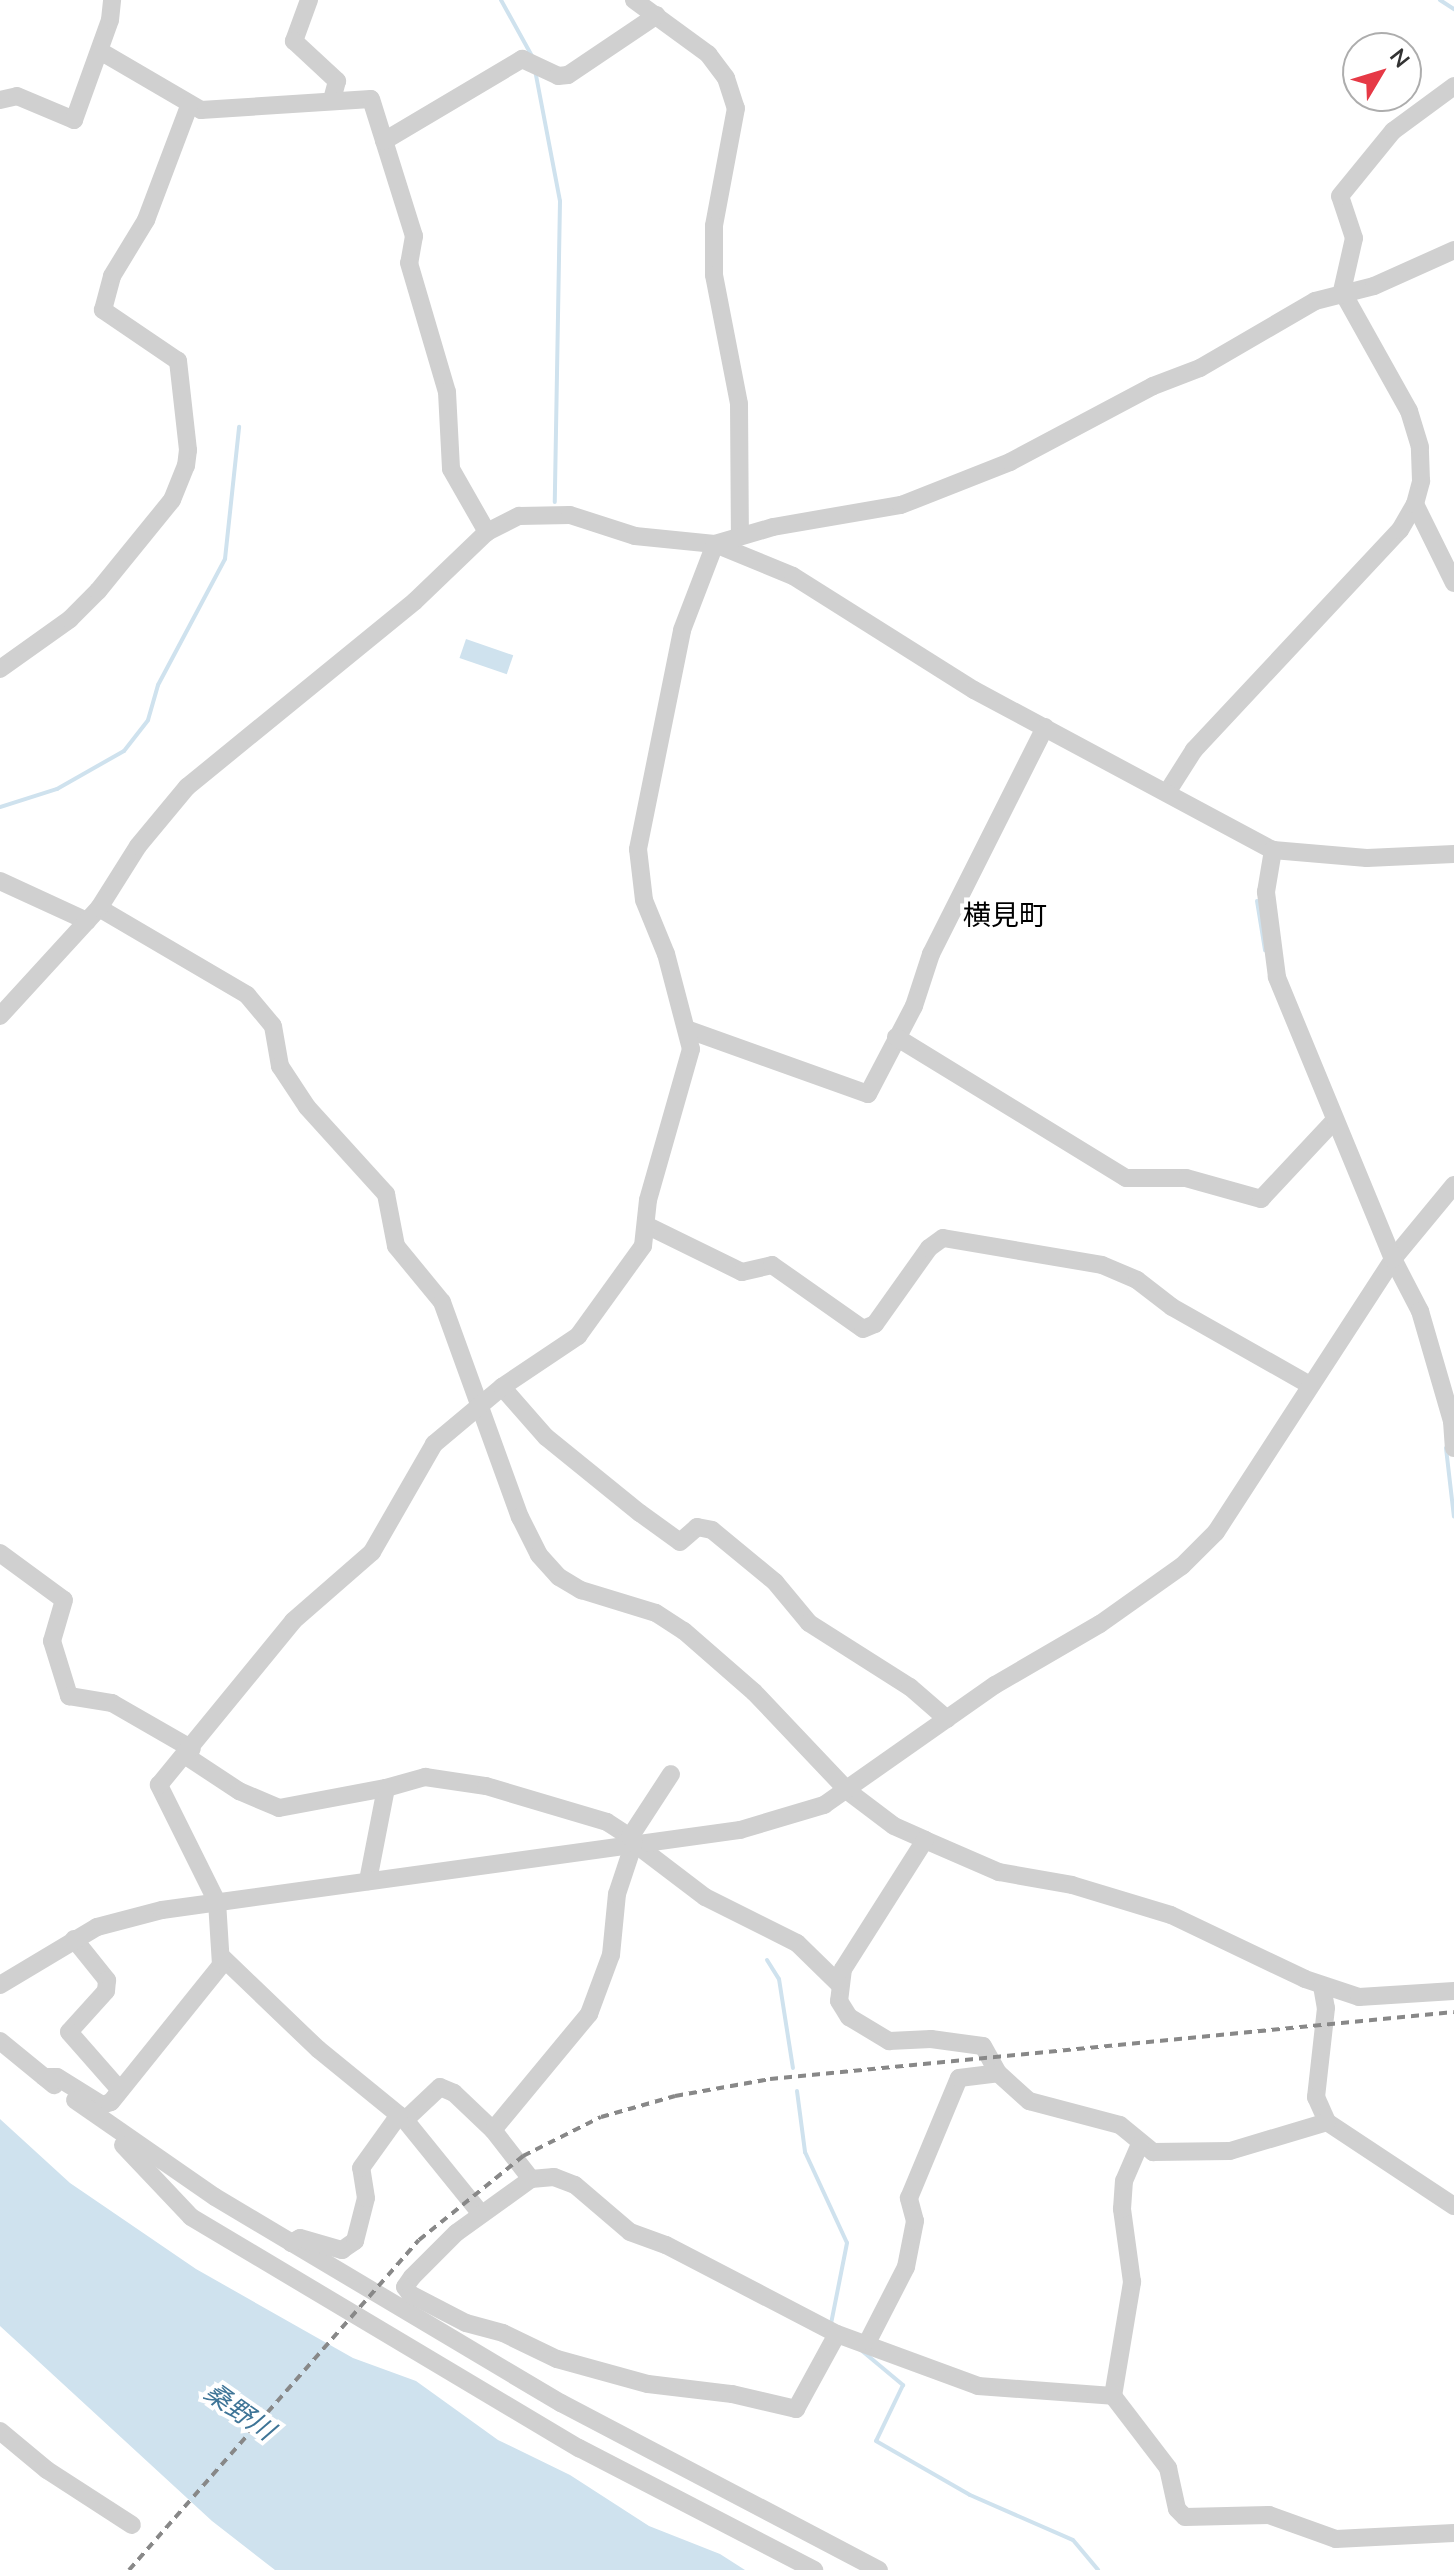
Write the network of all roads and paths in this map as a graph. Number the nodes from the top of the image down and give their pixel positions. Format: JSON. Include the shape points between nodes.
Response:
{"nodes":[{"id":1,"x":112,"y":0,"type":"edge"},
{"id":2,"x":309,"y":0,"type":"edge"},
{"id":3,"x":634,"y":0,"type":"edge"},
{"id":4,"x":657,"y":15,"type":"junction"},
{"id":5,"x":100,"y":51,"type":"junction"},
{"id":6,"x":1454,"y":86,"type":"edge"},
{"id":7,"x":0,"y":100,"type":"edge"},
{"id":8,"x":332,"y":100,"type":"junction"},
{"id":9,"x":189,"y":106,"type":"junction"},
{"id":10,"x":384,"y":141,"type":"junction"},
{"id":11,"x":1454,"y":250,"type":"edge"},
{"id":12,"x":1342,"y":291,"type":"junction"},
{"id":13,"x":1415,"y":504,"type":"junction"},
{"id":14,"x":487,"y":532,"type":"junction"},
{"id":15,"x":740,"y":535,"type":"junction"},
{"id":16,"x":715,"y":544,"type":"junction"},
{"id":17,"x":1454,"y":583,"type":"edge"},
{"id":18,"x":0,"y":669,"type":"edge"},
{"id":19,"x":1045,"y":727,"type":"junction"},
{"id":20,"x":1168,"y":791,"type":"junction"},
{"id":21,"x":1273,"y":850,"type":"junction"},
{"id":22,"x":1454,"y":854,"type":"edge"},
{"id":23,"x":0,"y":881,"type":"edge"},
{"id":24,"x":93,"y":914,"type":"junction"},
{"id":25,"x":0,"y":1016,"type":"edge"},
{"id":26,"x":689,"y":1030,"type":"junction"},
{"id":27,"x":896,"y":1037,"type":"junction"},
{"id":28,"x":1334,"y":1121,"type":"junction"},
{"id":29,"x":1454,"y":1185,"type":"edge"},
{"id":30,"x":646,"y":1225,"type":"junction"},
{"id":31,"x":1389,"y":1262,"type":"junction"},
{"id":32,"x":1310,"y":1385,"type":"junction"},
{"id":33,"x":502,"y":1387,"type":"junction"},
{"id":34,"x":480,"y":1403,"type":"junction"},
{"id":35,"x":1454,"y":1448,"type":"edge"},
{"id":36,"x":0,"y":1553,"type":"edge"},
{"id":37,"x":947,"y":1719,"type":"junction"},
{"id":38,"x":189,"y":1752,"type":"junction"},
{"id":39,"x":671,"y":1774,"type":"dead end"},
{"id":40,"x":386,"y":1788,"type":"junction"},
{"id":41,"x":849,"y":1792,"type":"junction"},
{"id":42,"x":632,"y":1840,"type":"junction"},
{"id":43,"x":925,"y":1840,"type":"junction"},
{"id":44,"x":368,"y":1881,"type":"junction"},
{"id":45,"x":217,"y":1902,"type":"junction"},
{"id":46,"x":74,"y":1939,"type":"junction"},
{"id":47,"x":223,"y":1958,"type":"junction"},
{"id":48,"x":1,"y":1980,"type":"edge"},
{"id":49,"x":839,"y":1984,"type":"junction"},
{"id":50,"x":1322,"y":1986,"type":"junction"},
{"id":51,"x":1454,"y":1991,"type":"edge"},
{"id":52,"x":0,"y":2041,"type":"edge"},
{"id":53,"x":998,"y":2073,"type":"junction"},
{"id":54,"x":44,"y":2077,"type":"junction"},
{"id":55,"x":120,"y":2090,"type":"junction"},
{"id":56,"x":402,"y":2118,"type":"junction"},
{"id":57,"x":1327,"y":2122,"type":"junction"},
{"id":58,"x":112,"y":2127,"type":"junction"},
{"id":59,"x":493,"y":2130,"type":"junction"},
{"id":60,"x":1140,"y":2144,"type":"junction"},
{"id":61,"x":531,"y":2179,"type":"junction"},
{"id":62,"x":1454,"y":2206,"type":"edge"},
{"id":63,"x":481,"y":2214,"type":"junction"},
{"id":64,"x":291,"y":2243,"type":"junction"},
{"id":65,"x":424,"y":2321,"type":"junction"},
{"id":66,"x":466,"y":2323,"type":"junction"},
{"id":67,"x":837,"y":2334,"type":"junction"},
{"id":68,"x":868,"y":2341,"type":"junction"},
{"id":69,"x":1113,"y":2396,"type":"junction"},
{"id":70,"x":0,"y":2431,"type":"edge"},
{"id":71,"x":132,"y":2525,"type":"dead end"},
{"id":72,"x":1454,"y":2533,"type":"edge"},
{"id":73,"x":814,"y":2570,"type":"edge"},
{"id":74,"x":879,"y":2570,"type":"edge"}],
"edges":[{"from":1,"to":5,"type":"street"},
{"from":2,"to":8,"type":"street","via":[[294,41],[337,81]]},
{"from":3,"to":4,"type":"street"},
{"from":4,"to":10,"type":"street","via":[[568,75],[558,76],[522,59]]},
{"from":4,"to":15,"type":"street","via":[[708,54],[726,78],[736,108],[714,226],[714,275],[739,404]]},
{"from":5,"to":7,"type":"street","via":[[74,120],[17,96]]},
{"from":5,"to":9,"type":"street"},
{"from":6,"to":12,"type":"street","via":[[1393,131],[1340,196],[1354,238]]},
{"from":8,"to":9,"type":"street","via":[[201,110]]},
{"from":8,"to":10,"type":"street","via":[[371,99]]},
{"from":9,"to":18,"type":"street","via":[[146,220],[112,276],[103,310],[178,361],[186,466],[172,500],[98,591],[70,619]]},
{"from":10,"to":14,"type":"street","via":[[414,236],[409,263],[447,392],[451,469]]},
{"from":11,"to":12,"type":"street","via":[[1374,286]]},
{"from":12,"to":13,"type":"street","via":[[1409,411],[1420,447]]},
{"from":12,"to":15,"type":"street","via":[[1010,462],[901,505]]},
{"from":13,"to":17,"type":"street"},
{"from":13,"to":20,"type":"street","via":[[1400,530],[1194,750]]},
{"from":14,"to":16,"type":"street","via":[[519,516],[570,515],[635,536]]},
{"from":14,"to":24,"type":"street","via":[[415,601],[187,787],[138,846]]},
{"from":15,"to":16,"type":"street"},
{"from":16,"to":19,"type":"street","via":[[818,590],[974,690]]},
{"from":16,"to":26,"type":"street","via":[[682,630],[638,849],[644,900]]},
{"from":19,"to":20,"type":"street"},
{"from":19,"to":27,"type":"street"},
{"from":20,"to":21,"type":"street"},
{"from":21,"to":22,"type":"street","via":[[1367,858]]},
{"from":21,"to":28,"type":"street","via":[[1266,892],[1277,977]]},
{"from":23,"to":24,"type":"street"},
{"from":24,"to":25,"type":"street"},
{"from":24,"to":34,"type":"street","via":[[247,995],[273,1026],[280,1066],[307,1107],[386,1194],[396,1246],[442,1302]]},
{"from":26,"to":27,"type":"street","via":[[868,1094]]},
{"from":26,"to":30,"type":"street","via":[[691,1049]]},
{"from":27,"to":28,"type":"street","via":[[1126,1178],[1186,1178],[1261,1199]]},
{"from":28,"to":31,"type":"street"},
{"from":29,"to":31,"type":"street"},
{"from":30,"to":32,"type":"street","via":[[742,1272],[772,1265],[863,1329],[875,1324],[929,1248],[943,1238],[1102,1265],[1137,1280],[1172,1307]]},
{"from":30,"to":33,"type":"street","via":[[643,1246],[578,1336]]},
{"from":31,"to":32,"type":"street"},
{"from":31,"to":35,"type":"street","via":[[1420,1311],[1452,1421]]},
{"from":32,"to":37,"type":"street","via":[[1216,1532],[1182,1566]]},
{"from":33,"to":34,"type":"street"},
{"from":33,"to":37,"type":"street","via":[[546,1437],[640,1513],[680,1542],[697,1527],[712,1530],[775,1582],[809,1623],[910,1687]]},
{"from":34,"to":38,"type":"street","via":[[434,1444],[372,1552],[293,1621],[225,1698]]},
{"from":34,"to":41,"type":"street","via":[[520,1517],[539,1555],[559,1577],[581,1590],[656,1613],[684,1631],[754,1692]]},
{"from":36,"to":38,"type":"street","via":[[64,1600],[52,1641],[69,1696],[112,1703]]},
{"from":37,"to":41,"type":"street"},
{"from":38,"to":40,"type":"street","via":[[239,1791],[279,1808]]},
{"from":38,"to":45,"type":"street","via":[[164,1777],[161,1797]]},
{"from":39,"to":42,"type":"street"},
{"from":40,"to":42,"type":"street","via":[[425,1777],[486,1786],[607,1822]]},
{"from":40,"to":44,"type":"street"},
{"from":41,"to":42,"type":"street","via":[[824,1805],[740,1830]]},
{"from":41,"to":43,"type":"street","via":[[894,1826]]},
{"from":42,"to":44,"type":"street"},
{"from":42,"to":49,"type":"street","via":[[705,1897],[797,1943]]},
{"from":42,"to":59,"type":"street","via":[[617,1894],[611,1955],[589,2014]]},
{"from":43,"to":49,"type":"street","via":[[843,1969]]},
{"from":43,"to":50,"type":"street","via":[[999,1872],[1072,1885],[1171,1915]]},
{"from":44,"to":45,"type":"street"},
{"from":45,"to":46,"type":"street","via":[[131,1917]]},
{"from":45,"to":47,"type":"street"},
{"from":46,"to":48,"type":"street"},
{"from":46,"to":55,"type":"street","via":[[107,1980],[106,1991],[69,2032]]},
{"from":47,"to":55,"type":"street"},
{"from":47,"to":56,"type":"street","via":[[318,2049]]},
{"from":49,"to":53,"type":"street","via":[[839,2001],[849,2017],[889,2041],[931,2039],[983,2046]]},
{"from":50,"to":51,"type":"street","via":[[1387,1999]]},
{"from":50,"to":57,"type":"street","via":[[1326,2008],[1316,2097]]},
{"from":52,"to":54,"type":"street"},
{"from":53,"to":60,"type":"street","via":[[1029,2101],[1120,2125]]},
{"from":53,"to":68,"type":"street","via":[[959,2078],[953,2090],[909,2198],[915,2221],[906,2267]]},
{"from":54,"to":55,"type":"street","via":[[57,2077],[102,2105]]},
{"from":54,"to":58,"type":"street"},
{"from":56,"to":59,"type":"street","via":[[440,2087],[454,2093]]},
{"from":56,"to":63,"type":"street"},
{"from":56,"to":64,"type":"street","via":[[361,2168],[366,2198],[355,2241],[342,2250],[300,2238]]},
{"from":57,"to":60,"type":"street","via":[[1230,2151],[1153,2152]]},
{"from":57,"to":62,"type":"street"},
{"from":58,"to":64,"type":"street"},
{"from":58,"to":73,"type":"street","via":[[112,2135],[191,2217],[579,2448]]},
{"from":59,"to":61,"type":"street"},
{"from":60,"to":69,"type":"street","via":[[1124,2181],[1122,2209],[1132,2282]]},
{"from":61,"to":63,"type":"street"},
{"from":61,"to":67,"type":"street","via":[[554,2177],[575,2185],[630,2232],[666,2245]]},
{"from":63,"to":66,"type":"street","via":[[405,2287]]},
{"from":64,"to":65,"type":"street"},
{"from":65,"to":66,"type":"street"},
{"from":65,"to":74,"type":"street","via":[[671,2464]]},
{"from":66,"to":67,"type":"street","via":[[503,2333],[557,2359],[648,2384],[732,2394],[796,2409]]},
{"from":67,"to":68,"type":"street"},
{"from":68,"to":69,"type":"street","via":[[978,2386]]},
{"from":69,"to":72,"type":"street","via":[[1168,2468],[1177,2509],[1185,2517],[1269,2515],[1336,2539]]},
{"from":70,"to":71,"type":"street","via":[[47,2470]]}]}
